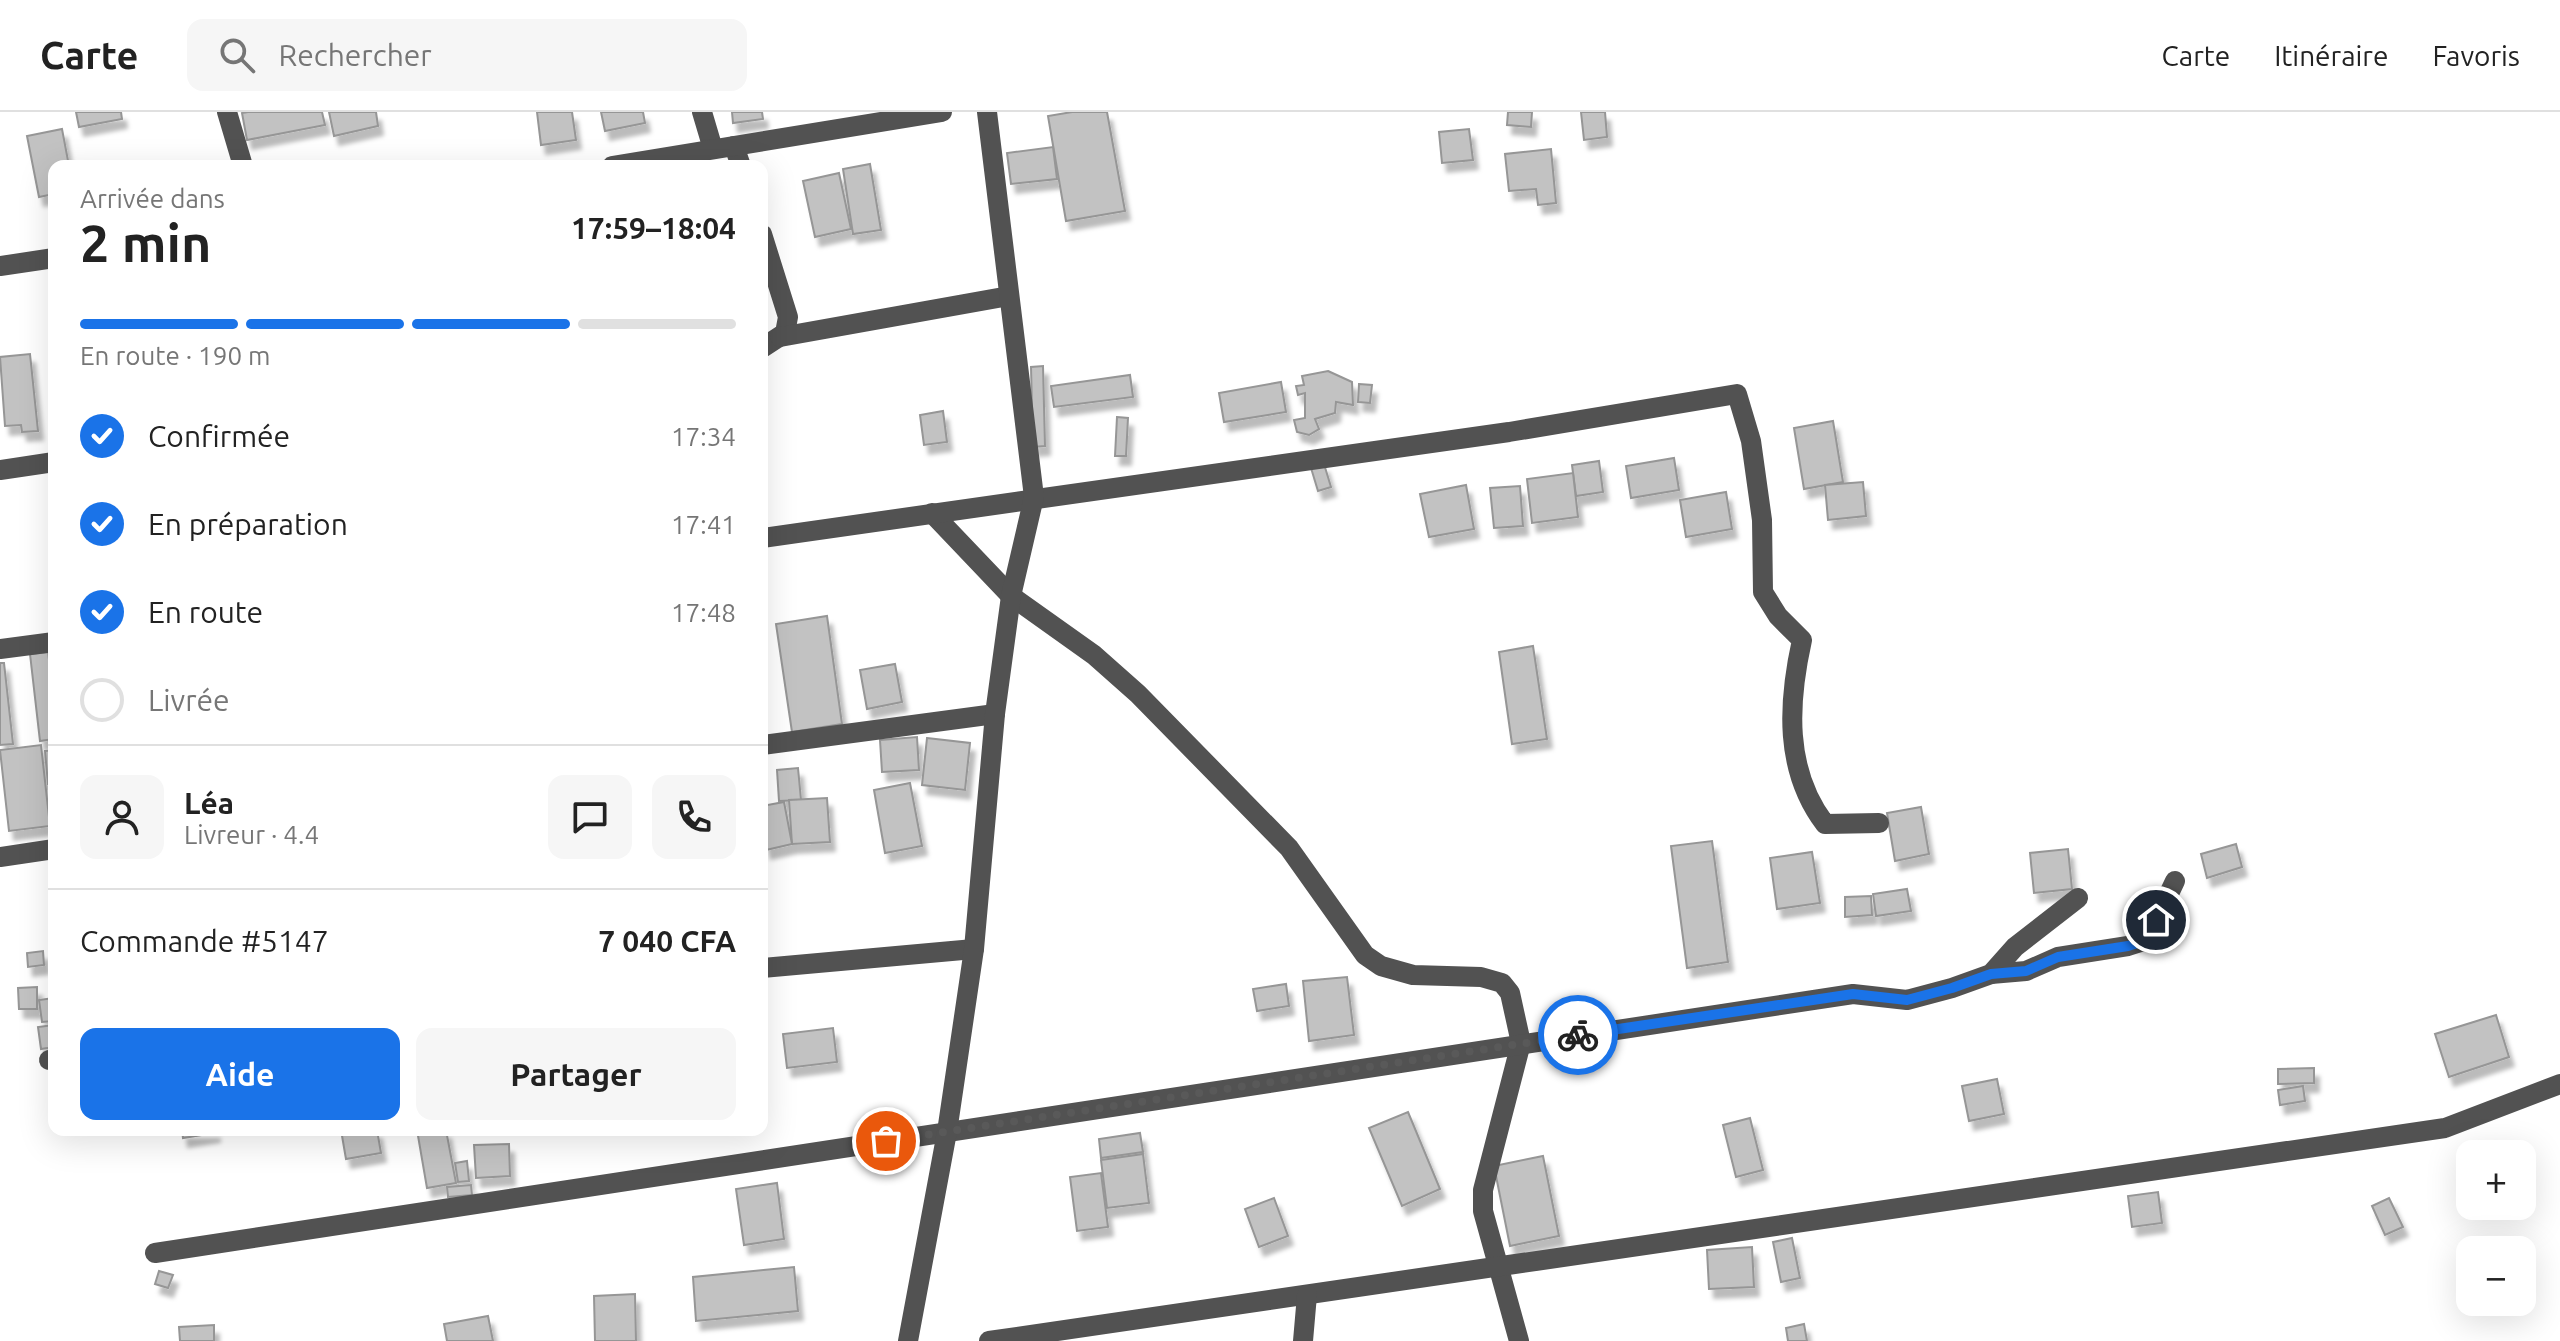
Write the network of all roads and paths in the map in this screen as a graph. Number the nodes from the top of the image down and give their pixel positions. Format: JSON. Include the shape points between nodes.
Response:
{"nodes":[{"id":1,"x":227,"y":112,"type":"edge"},
{"id":2,"x":702,"y":112,"type":"edge"},
{"id":3,"x":942,"y":112,"type":"edge"},
{"id":4,"x":987,"y":112,"type":"edge"},
{"id":5,"x":734,"y":146,"type":"junction"},
{"id":6,"x":713,"y":149,"type":"junction"},
{"id":7,"x":241,"y":160,"type":"edge"},
{"id":8,"x":648,"y":160,"type":"edge"},
{"id":9,"x":739,"y":160,"type":"edge"},
{"id":10,"x":768,"y":253,"type":"edge"},
{"id":11,"x":48,"y":259,"type":"edge"},
{"id":12,"x":0,"y":266,"type":"edge"},
{"id":13,"x":1009,"y":296,"type":"junction"},
{"id":14,"x":771,"y":342,"type":"edge"},
{"id":15,"x":48,"y":463,"type":"edge"},
{"id":16,"x":0,"y":470,"type":"edge"},
{"id":17,"x":1034,"y":497,"type":"junction"},
{"id":18,"x":932,"y":513,"type":"junction"},
{"id":19,"x":768,"y":537,"type":"edge"},
{"id":20,"x":1011,"y":596,"type":"junction"},
{"id":21,"x":48,"y":643,"type":"edge"},
{"id":22,"x":0,"y":649,"type":"edge"},
{"id":23,"x":995,"y":714,"type":"junction"},
{"id":24,"x":768,"y":744,"type":"edge"},
{"id":25,"x":1879,"y":823,"type":"dead end"},
{"id":26,"x":48,"y":850,"type":"edge"},
{"id":27,"x":0,"y":857,"type":"edge"},
{"id":28,"x":2175,"y":881,"type":"dead end"},
{"id":29,"x":2078,"y":898,"type":"dead end"},
{"id":30,"x":974,"y":949,"type":"junction"},
{"id":31,"x":768,"y":967,"type":"edge"},
{"id":32,"x":1991,"y":974,"type":"junction"},
{"id":33,"x":1521,"y":1043,"type":"junction"},
{"id":34,"x":2560,"y":1084,"type":"edge"},
{"id":35,"x":947,"y":1132,"type":"junction"},
{"id":36,"x":155,"y":1253,"type":"dead end"},
{"id":37,"x":1497,"y":1267,"type":"junction"},
{"id":38,"x":1307,"y":1295,"type":"junction"},
{"id":39,"x":908,"y":1341,"type":"edge"},
{"id":40,"x":989,"y":1341,"type":"edge"},
{"id":41,"x":1303,"y":1341,"type":"edge"},
{"id":42,"x":1519,"y":1341,"type":"edge"}],
"edges":[{"from":1,"to":7,"type":"street"},
{"from":2,"to":6,"type":"street"},
{"from":3,"to":5,"type":"street"},
{"from":4,"to":13,"type":"street"},
{"from":5,"to":6,"type":"street"},
{"from":5,"to":9,"type":"street"},
{"from":6,"to":8,"type":"street"},
{"from":10,"to":14,"type":"street","via":[[788,317],[785,333]]},
{"from":11,"to":12,"type":"street"},
{"from":13,"to":14,"type":"street"},
{"from":13,"to":17,"type":"street"},
{"from":15,"to":16,"type":"street"},
{"from":17,"to":18,"type":"street"},
{"from":17,"to":20,"type":"street"},
{"from":17,"to":25,"type":"street","via":[[1509,432],[1737,394],[1751,441],[1762,520],[1763,592],[1802,640],[1792,684],[1794,758],[1810,804],[1825,824]]},
{"from":18,"to":19,"type":"street"},
{"from":18,"to":20,"type":"street"},
{"from":20,"to":23,"type":"street"},
{"from":20,"to":33,"type":"street","via":[[1138,694],[1289,848],[1365,955],[1413,975],[1481,977],[1502,983],[1510,993]]},
{"from":21,"to":22,"type":"street"},
{"from":23,"to":24,"type":"street"},
{"from":23,"to":30,"type":"street"},
{"from":26,"to":27,"type":"street"},
{"from":28,"to":32,"type":"street","via":[[2147,940],[2058,957],[2026,971]]},
{"from":29,"to":32,"type":"street","via":[[2015,947]]},
{"from":30,"to":31,"type":"street"},
{"from":30,"to":35,"type":"street"},
{"from":32,"to":33,"type":"street","via":[[1907,1000],[1853,994]]},
{"from":33,"to":35,"type":"street"},
{"from":33,"to":37,"type":"street","via":[[1483,1190]]},
{"from":34,"to":37,"type":"street","via":[[2445,1128]]},
{"from":35,"to":36,"type":"street"},
{"from":35,"to":39,"type":"street"},
{"from":37,"to":38,"type":"street"},
{"from":37,"to":42,"type":"street"},
{"from":38,"to":40,"type":"street"},
{"from":38,"to":41,"type":"street"}]}
